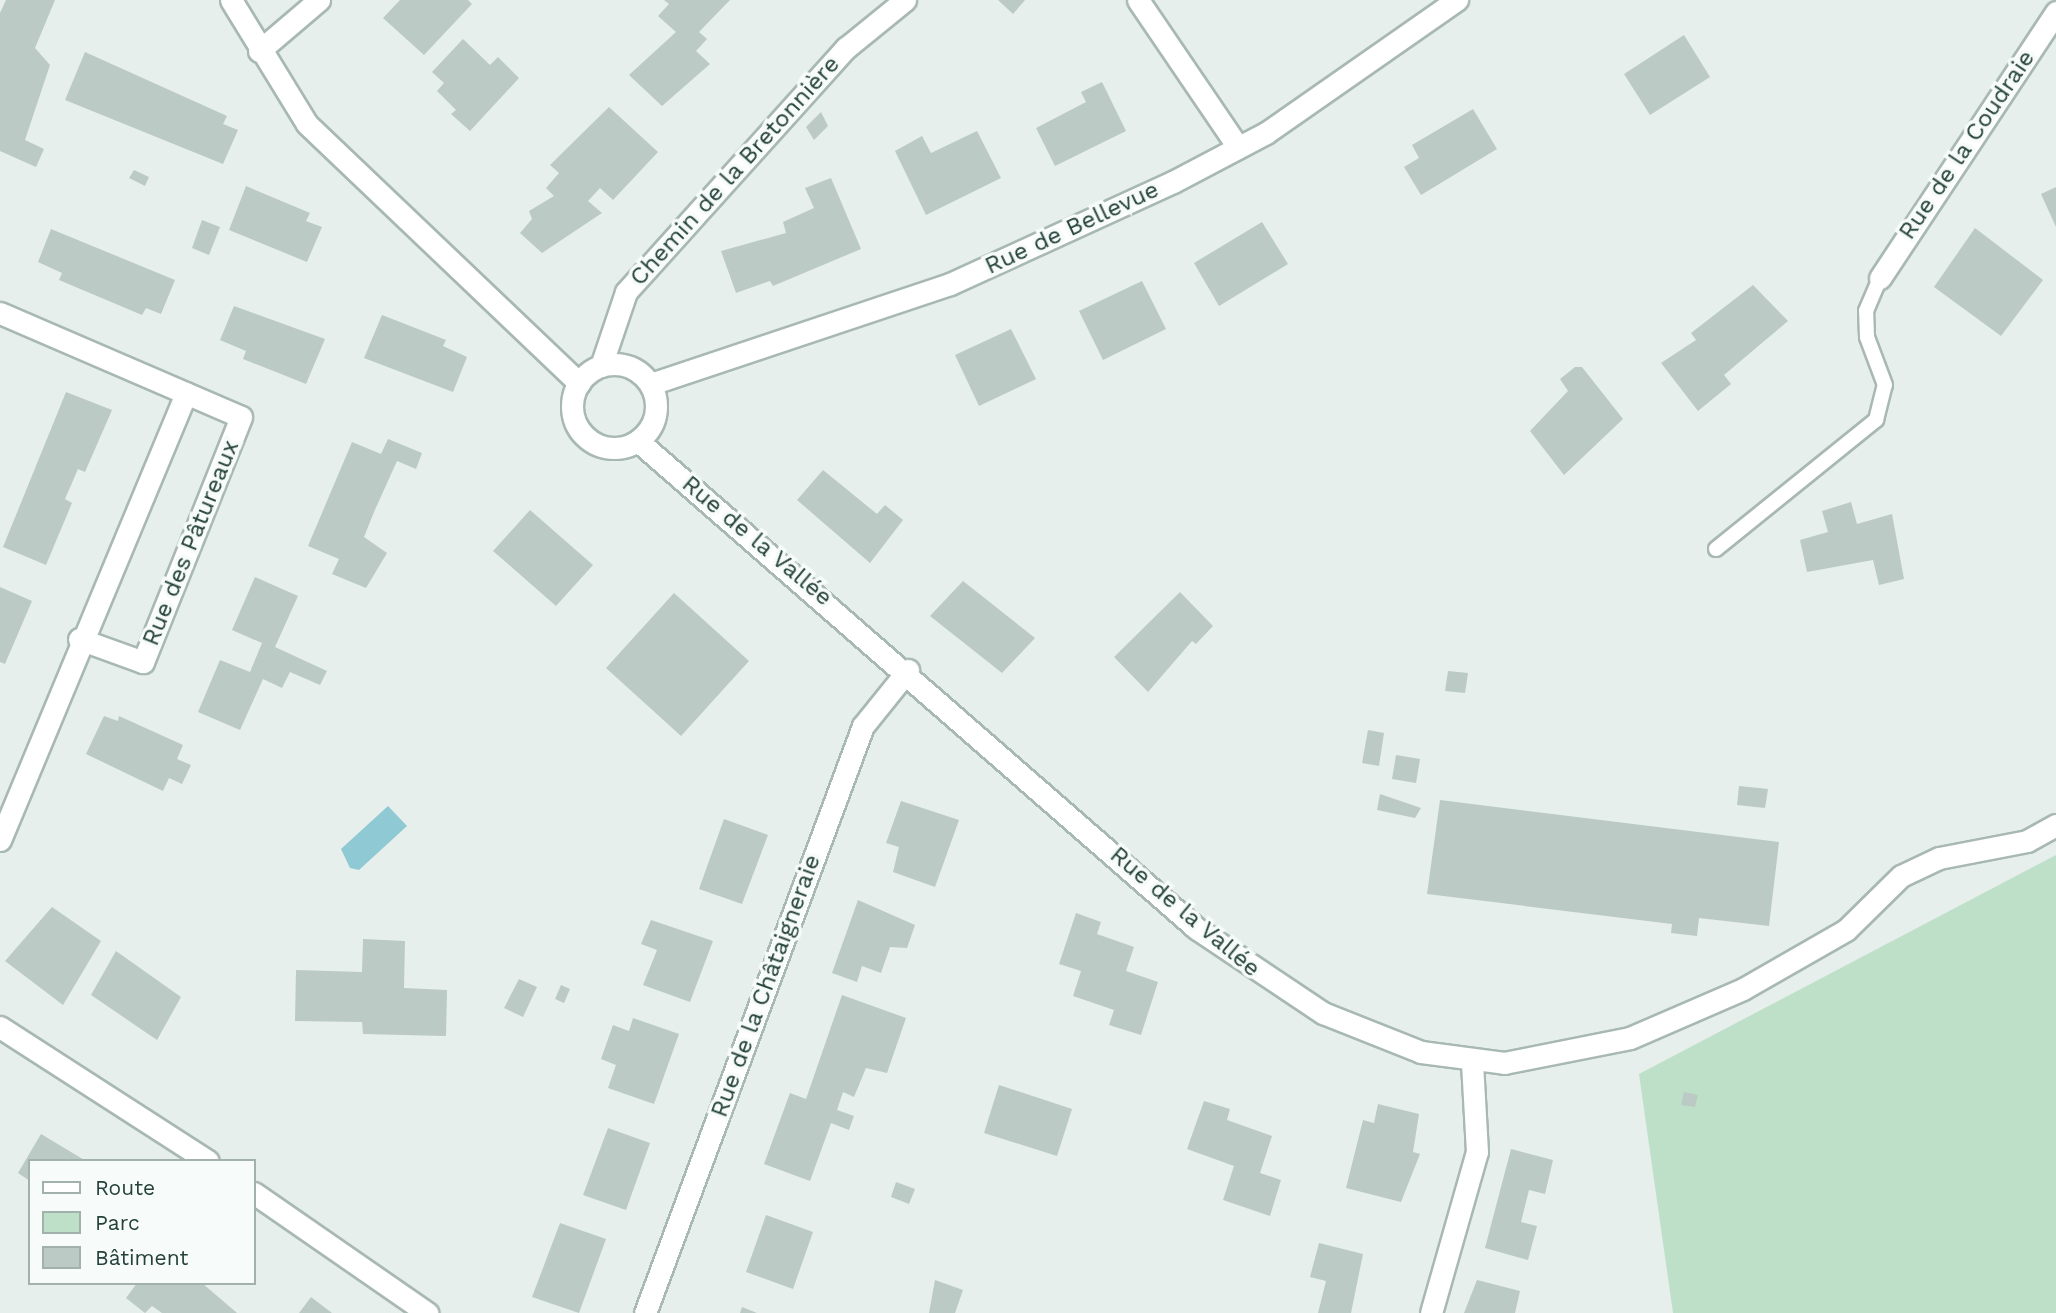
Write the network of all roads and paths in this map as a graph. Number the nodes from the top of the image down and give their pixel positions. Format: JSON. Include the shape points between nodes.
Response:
{"nodes":[{"id":1,"x":231,"y":0,"type":"edge"},
{"id":2,"x":319,"y":0,"type":"edge"},
{"id":3,"x":905,"y":0,"type":"edge"},
{"id":4,"x":1138,"y":0,"type":"edge"},
{"id":5,"x":1457,"y":0,"type":"edge"},
{"id":6,"x":2056,"y":12,"type":"edge"},
{"id":7,"x":259,"y":51,"type":"junction"},
{"id":8,"x":1238,"y":147,"type":"junction"},
{"id":9,"x":1880,"y":278,"type":"joint"},
{"id":10,"x":0,"y":313,"type":"edge"},
{"id":11,"x":601,"y":366,"type":"junction"},
{"id":12,"x":579,"y":383,"type":"junction"},
{"id":13,"x":651,"y":384,"type":"junction"},
{"id":14,"x":186,"y":393,"type":"junction"},
{"id":15,"x":638,"y":441,"type":"junction"},
{"id":16,"x":1716,"y":549,"type":"dead end"},
{"id":17,"x":79,"y":639,"type":"junction"},
{"id":18,"x":908,"y":670,"type":"junction"},
{"id":19,"x":2056,"y":824,"type":"edge"},
{"id":20,"x":0,"y":840,"type":"edge"},
{"id":21,"x":0,"y":1027,"type":"edge"},
{"id":22,"x":1472,"y":1063,"type":"junction"},
{"id":23,"x":205,"y":1159,"type":"edge"},
{"id":24,"x":256,"y":1194,"type":"edge"},
{"id":25,"x":427,"y":1313,"type":"edge"},
{"id":26,"x":645,"y":1313,"type":"edge"},
{"id":27,"x":1431,"y":1313,"type":"edge"}],
"edges":[{"from":1,"to":7,"type":"street"},
{"from":2,"to":7,"type":"street"},
{"from":3,"to":11,"type":"street","name":"Chemin de la Bretonnière","via":[[846,48],[626,292]]},
{"from":4,"to":8,"type":"street"},
{"from":5,"to":8,"type":"street","name":"Rue de Bellevue"},
{"from":6,"to":9,"type":"street","name":"Rue de la Coudraie"},
{"from":7,"to":12,"type":"street","via":[[307,124]]},
{"from":8,"to":13,"type":"street","name":"Rue de Bellevue","via":[[950,284]]},
{"from":9,"to":16,"type":"lane","via":[[1866,311],[1867,337],[1885,385],[1876,420]]},
{"from":10,"to":14,"type":"street","name":"Rue des Pâtureaux"},
{"from":11,"to":12,"type":"street"},
{"from":11,"to":13,"type":"street","via":[[629,366]]},
{"from":12,"to":15,"type":"street","via":[[572,411],[584,437],[611,449]]},
{"from":13,"to":15,"type":"street","via":[[654,421]]},
{"from":14,"to":17,"type":"street"},
{"from":14,"to":17,"type":"street","name":"Rue des Pâtureaux","via":[[242,416],[144,662]]},
{"from":15,"to":18,"type":"street","name":"Rue de la Vallée"},
{"from":17,"to":20,"type":"street"},
{"from":18,"to":22,"type":"street","name":"Rue de la Vallée","via":[[1196,928],[1270,982],[1365,1031]]},
{"from":18,"to":26,"type":"street","name":"Rue de la Châtaigneraie","via":[[863,726]]},
{"from":19,"to":22,"type":"street","name":"Rue de la Vallée","via":[[2026,841],[1939,858],[1901,876],[1846,930],[1743,989],[1666,1023],[1528,1060]]},
{"from":21,"to":23,"type":"street"},
{"from":22,"to":27,"type":"street","via":[[1477,1152]]},
{"from":24,"to":25,"type":"street"}]}
